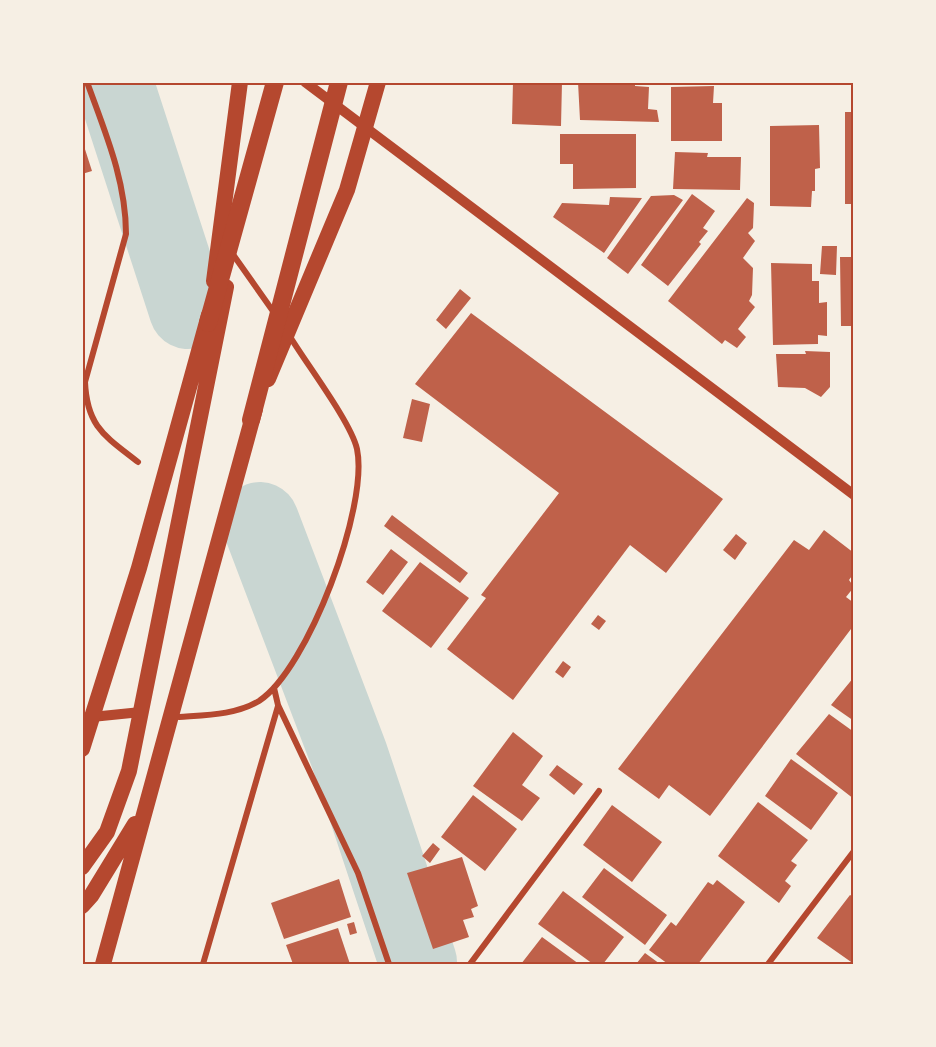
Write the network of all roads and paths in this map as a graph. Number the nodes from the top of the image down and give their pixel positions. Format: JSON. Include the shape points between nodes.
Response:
{"nodes":[{"id":1,"x":87,"y":82,"type":"edge"},
{"id":2,"x":240,"y":82,"type":"edge"},
{"id":3,"x":266,"y":82,"type":"edge"},
{"id":4,"x":275,"y":82,"type":"edge"},
{"id":5,"x":305,"y":82,"type":"edge"},
{"id":6,"x":339,"y":82,"type":"edge"},
{"id":7,"x":347,"y":82,"type":"edge"},
{"id":8,"x":378,"y":82,"type":"edge"},
{"id":9,"x":340,"y":109,"type":"junction"},
{"id":10,"x":232,"y":253,"type":"junction"},
{"id":11,"x":208,"y":323,"type":"junction"},
{"id":12,"x":283,"y":326,"type":"junction"},
{"id":13,"x":250,"y":420,"type":"junction"},
{"id":14,"x":138,"y":462,"type":"dead end"},
{"id":15,"x":854,"y":495,"type":"edge"},
{"id":16,"x":273,"y":688,"type":"junction"},
{"id":17,"x":278,"y":705,"type":"junction"},
{"id":18,"x":141,"y":712,"type":"junction"},
{"id":19,"x":179,"y":717,"type":"junction"},
{"id":20,"x":82,"y":718,"type":"edge"},
{"id":21,"x":82,"y":749,"type":"edge"},
{"id":22,"x":599,"y":792,"type":"dead end"},
{"id":23,"x":854,"y":851,"type":"edge"},
{"id":24,"x":82,"y":867,"type":"edge"},
{"id":25,"x":82,"y":906,"type":"edge"},
{"id":26,"x":103,"y":964,"type":"edge"},
{"id":27,"x":203,"y":964,"type":"edge"},
{"id":28,"x":389,"y":964,"type":"edge"},
{"id":29,"x":470,"y":964,"type":"edge"},
{"id":30,"x":768,"y":964,"type":"edge"}],
"edges":[{"from":1,"to":14,"type":"street","via":[[121,177],[126,234],[85,382],[86,404],[95,424]]},
{"from":2,"to":11,"type":"highway"},
{"from":3,"to":10,"type":"highway"},
{"from":4,"to":11,"type":"highway"},
{"from":5,"to":9,"type":"street"},
{"from":6,"to":13,"type":"highway"},
{"from":7,"to":9,"type":"highway"},
{"from":8,"to":13,"type":"highway","via":[[347,190]]},
{"from":9,"to":12,"type":"highway"},
{"from":9,"to":15,"type":"street"},
{"from":10,"to":12,"type":"street"},
{"from":10,"to":18,"type":"highway"},
{"from":11,"to":21,"type":"highway","via":[[139,568]]},
{"from":12,"to":16,"type":"street","via":[[346,425],[356,448],[359,485],[326,599],[281,682]]},
{"from":12,"to":19,"type":"highway"},
{"from":13,"to":26,"type":"highway"},
{"from":16,"to":17,"type":"street"},
{"from":16,"to":19,"type":"street","via":[[258,701],[225,713]]},
{"from":17,"to":27,"type":"street"},
{"from":17,"to":28,"type":"street","via":[[357,873]]},
{"from":18,"to":20,"type":"street"},
{"from":18,"to":24,"type":"highway","via":[[120,799],[107,832]]},
{"from":19,"to":25,"type":"highway","via":[[152,793]]},
{"from":22,"to":29,"type":"street"},
{"from":23,"to":30,"type":"street"}]}
